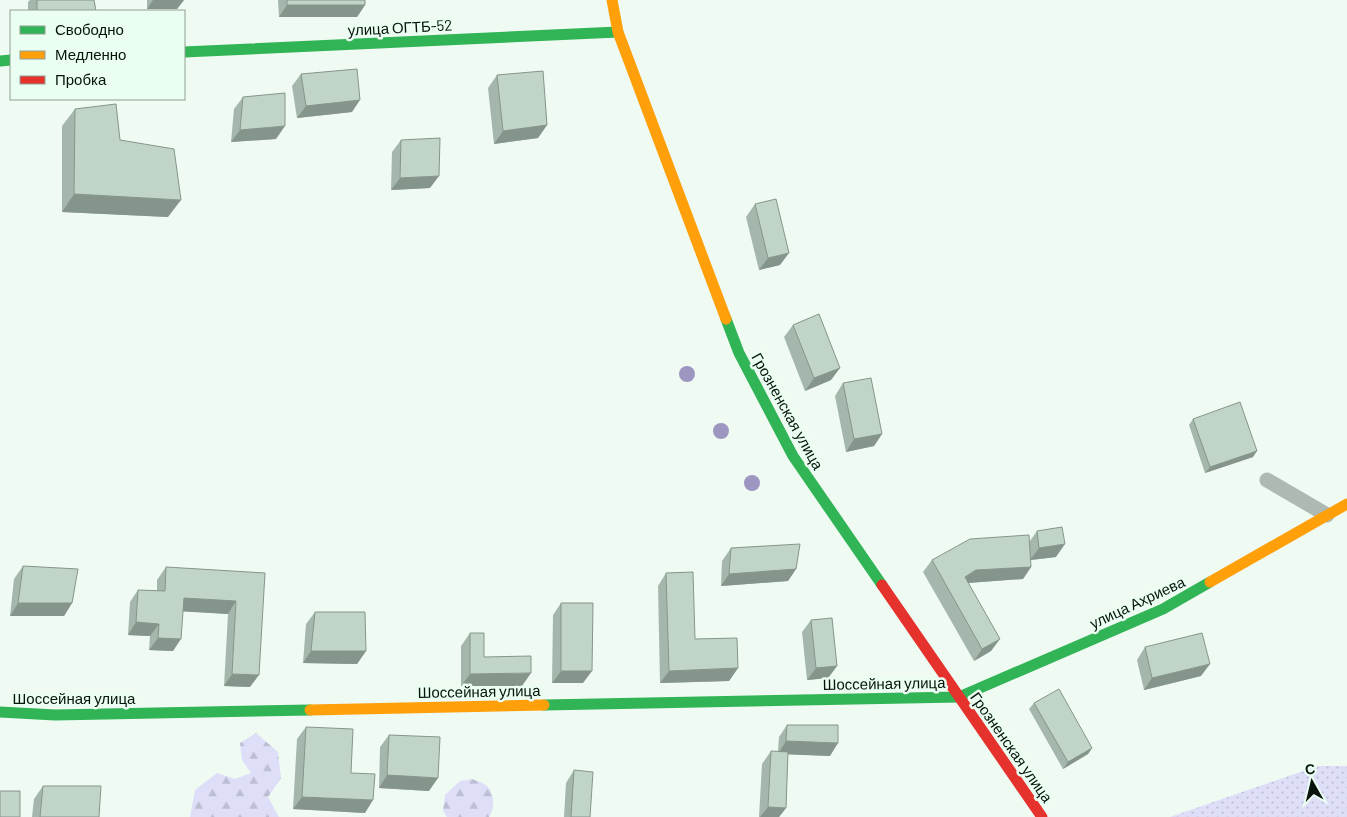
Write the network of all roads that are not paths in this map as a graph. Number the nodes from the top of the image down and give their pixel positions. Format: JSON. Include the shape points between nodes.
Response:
{"nodes":[{"id":1,"x":612,"y":0,"type":"edge"},
{"id":2,"x":618,"y":32,"type":"junction"},
{"id":3,"x":185,"y":52,"type":"edge"},
{"id":4,"x":1267,"y":480,"type":"dead end"},
{"id":5,"x":1347,"y":504,"type":"edge"},
{"id":6,"x":1327,"y":515,"type":"junction"},
{"id":7,"x":958,"y":696,"type":"junction"},
{"id":8,"x":0,"y":712,"type":"edge"},
{"id":9,"x":1042,"y":817,"type":"edge"}],
"edges":[{"from":1,"to":2,"type":"street","name":"Грозненская улица"},
{"from":2,"to":3,"type":"street","name":"улица ОГТБ-52"},
{"from":2,"to":7,"type":"street","name":"Грозненская улица","via":[[738,353],[793,456]]},
{"from":4,"to":6,"type":"lane"},
{"from":5,"to":6,"type":"street","name":"улица Ахриева"},
{"from":6,"to":7,"type":"street","name":"улица Ахриева","via":[[1163,610]]},
{"from":7,"to":8,"type":"street","name":"Шоссейная улица","via":[[55,715]]},
{"from":7,"to":9,"type":"street","name":"Грозненская улица"}]}
